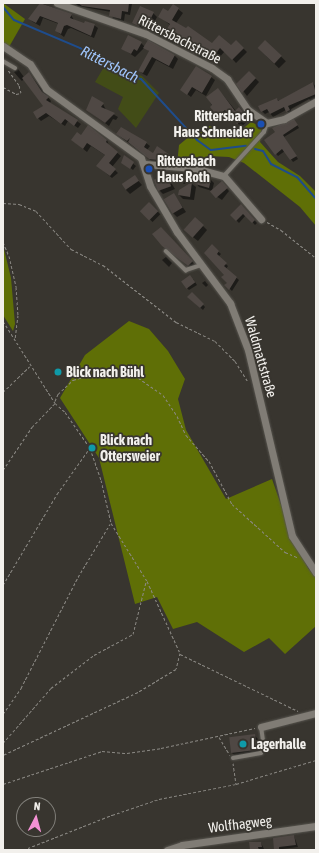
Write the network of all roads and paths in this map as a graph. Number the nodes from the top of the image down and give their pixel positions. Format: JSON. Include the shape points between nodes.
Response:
{"nodes":[{"id":1,"x":57,"y":3,"type":"edge"},
{"id":2,"x":3,"y":46,"type":"edge"},
{"id":3,"x":3,"y":61,"type":"edge"},
{"id":4,"x":7,"y":68,"type":"dead end"},
{"id":5,"x":15,"y":68,"type":"dead end"},
{"id":6,"x":3,"y":87,"type":"edge"},
{"id":7,"x":316,"y":101,"type":"edge"},
{"id":8,"x":267,"y":123,"type":"junction"},
{"id":9,"x":144,"y":164,"type":"junction"},
{"id":10,"x":224,"y":176,"type":"junction"},
{"id":11,"x":3,"y":203,"type":"edge"},
{"id":12,"x":261,"y":219,"type":"joint"},
{"id":13,"x":3,"y":242,"type":"edge"},
{"id":14,"x":166,"y":251,"type":"dead end"},
{"id":15,"x":316,"y":258,"type":"edge"},
{"id":16,"x":202,"y":265,"type":"junction"},
{"id":17,"x":3,"y":321,"type":"edge"},
{"id":18,"x":15,"y":341,"type":"junction"},
{"id":19,"x":30,"y":365,"type":"junction"},
{"id":20,"x":257,"y":383,"type":"junction"},
{"id":21,"x":3,"y":392,"type":"edge"},
{"id":22,"x":55,"y":402,"type":"junction"},
{"id":23,"x":90,"y":448,"type":"junction"},
{"id":24,"x":3,"y":470,"type":"edge"},
{"id":25,"x":111,"y":523,"type":"junction"},
{"id":26,"x":307,"y":562,"type":"junction"},
{"id":27,"x":316,"y":573,"type":"edge"},
{"id":28,"x":147,"y":581,"type":"junction"},
{"id":29,"x":3,"y":585,"type":"edge"},
{"id":30,"x":180,"y":653,"type":"junction"},
{"id":31,"x":316,"y":713,"type":"edge"},
{"id":32,"x":3,"y":714,"type":"edge"},
{"id":33,"x":307,"y":715,"type":"junction"},
{"id":34,"x":261,"y":727,"type":"junction"},
{"id":35,"x":3,"y":743,"type":"edge"},
{"id":36,"x":3,"y":755,"type":"edge"},
{"id":37,"x":233,"y":758,"type":"dead end"},
{"id":38,"x":316,"y":760,"type":"edge"},
{"id":39,"x":3,"y":784,"type":"edge"},
{"id":40,"x":316,"y":826,"type":"edge"},
{"id":41,"x":23,"y":850,"type":"edge"},
{"id":42,"x":167,"y":850,"type":"edge"}],
"edges":[{"from":1,"to":8,"type":"street","name":"Rittersbachstraße","via":[[146,34],[212,68],[227,79],[247,109]]},
{"from":2,"to":9,"type":"street","name":"Waldmattstraße","via":[[30,64],[46,89],[138,155]]},
{"from":3,"to":5,"type":"lane"},
{"from":4,"to":6,"type":"path","via":[[19,85],[21,93],[16,94]]},
{"from":7,"to":8,"type":"street","via":[[284,119]]},
{"from":8,"to":10,"type":"lane","via":[[264,132]]},
{"from":9,"to":10,"type":"street","via":[[194,168]]},
{"from":9,"to":16,"type":"street","name":"Waldmattstraße","via":[[150,186]]},
{"from":10,"to":12,"type":"street"},
{"from":11,"to":20,"type":"path","via":[[18,204],[36,211],[71,250],[103,265],[176,322],[215,341],[234,361],[246,380]]},
{"from":12,"to":15,"type":"path","via":[[281,230]]},
{"from":13,"to":18,"type":"path","via":[[10,256],[16,287],[18,315]]},
{"from":14,"to":16,"type":"lane","via":[[186,270]]},
{"from":16,"to":20,"type":"street","name":"Waldmattstraße","via":[[234,310]]},
{"from":17,"to":18,"type":"path"},
{"from":18,"to":19,"type":"path"},
{"from":19,"to":21,"type":"path"},
{"from":19,"to":22,"type":"path"},
{"from":20,"to":26,"type":"street","name":"Waldmattstraße","via":[[292,536]]},
{"from":22,"to":23,"type":"path"},
{"from":22,"to":24,"type":"path","via":[[32,427]]},
{"from":22,"to":26,"type":"path","via":[[58,394],[73,380],[96,373],[130,372],[163,395],[186,435],[209,461],[232,504],[285,552]]},
{"from":23,"to":25,"type":"path"},
{"from":23,"to":29,"type":"path","via":[[57,494]]},
{"from":25,"to":28,"type":"path"},
{"from":25,"to":32,"type":"path","via":[[78,577],[21,688]]},
{"from":26,"to":27,"type":"street","name":"Waldmattstraße"},
{"from":28,"to":30,"type":"path"},
{"from":28,"to":35,"type":"path","via":[[134,634],[94,655],[51,688]]},
{"from":30,"to":33,"type":"path"},
{"from":30,"to":36,"type":"path","via":[[176,669],[138,692]]},
{"from":31,"to":33,"type":"street"},
{"from":33,"to":34,"type":"street"},
{"from":34,"to":37,"type":"lane","via":[[264,748],[261,753]]},
{"from":34,"to":39,"type":"path","via":[[127,754],[102,751]]},
{"from":38,"to":41,"type":"path","via":[[236,784],[159,800],[112,815]]},
{"from":40,"to":42,"type":"street","name":"Wolfhagweg","via":[[182,845]]}]}
